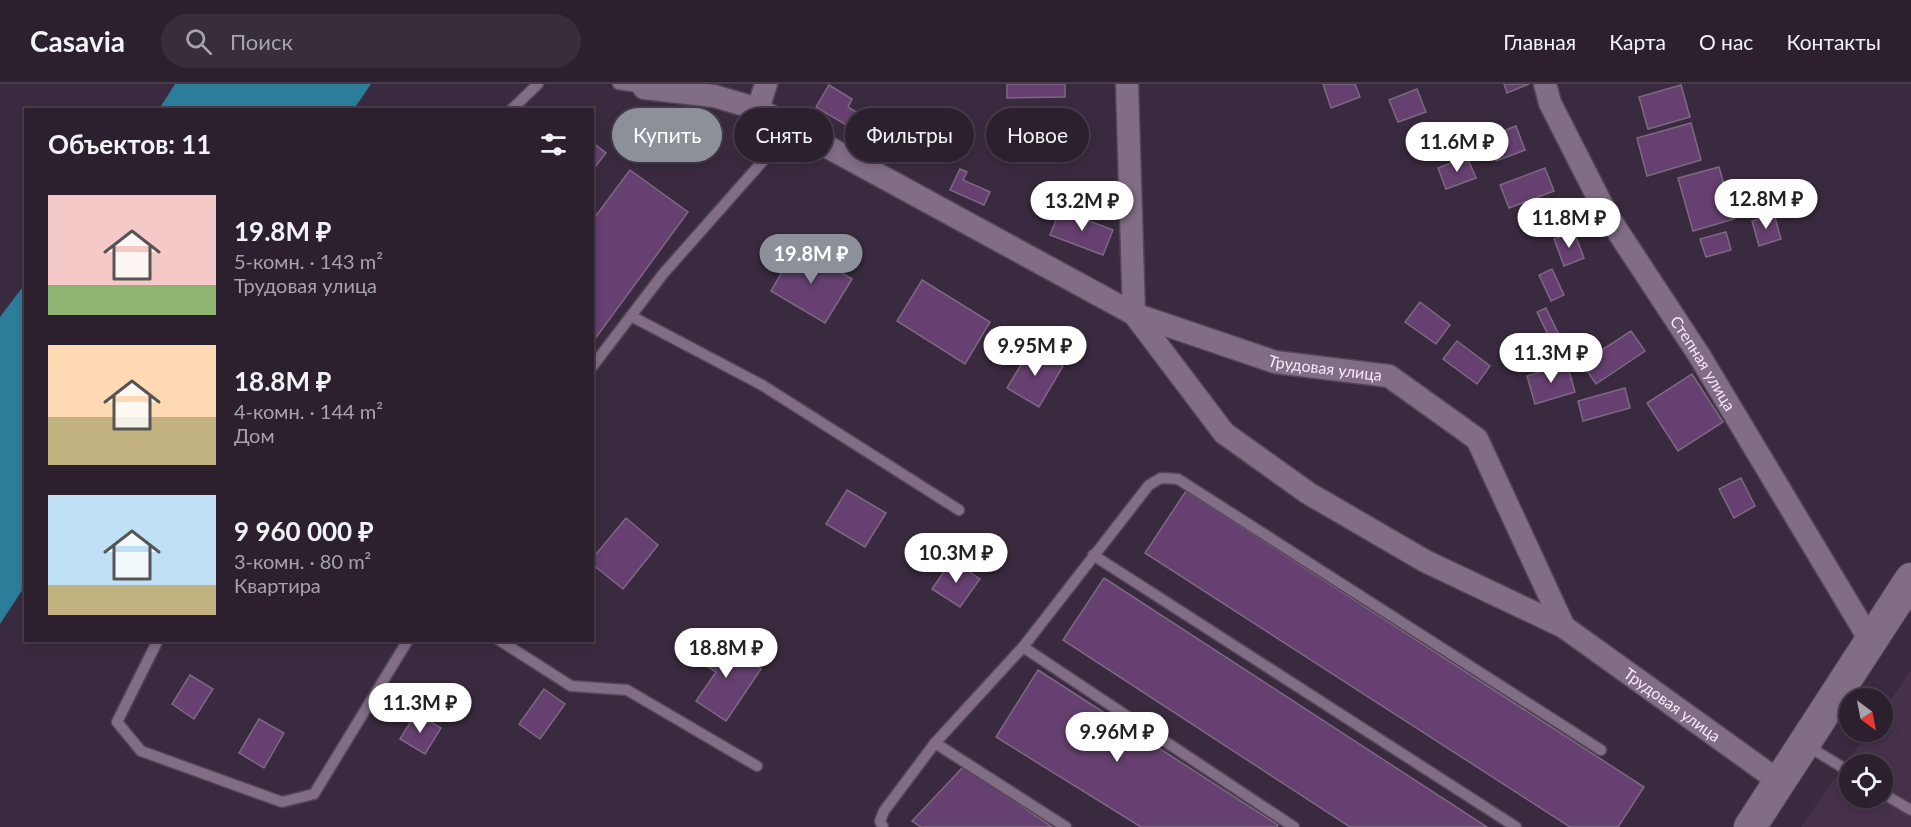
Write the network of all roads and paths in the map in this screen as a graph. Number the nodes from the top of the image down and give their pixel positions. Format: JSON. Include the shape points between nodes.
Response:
{"nodes":[{"id":1,"x":538,"y":84,"type":"edge"},
{"id":2,"x":618,"y":84,"type":"edge"},
{"id":3,"x":766,"y":84,"type":"edge"},
{"id":4,"x":1127,"y":84,"type":"edge"},
{"id":5,"x":1545,"y":84,"type":"edge"},
{"id":6,"x":644,"y":88,"type":"joint"},
{"id":7,"x":513,"y":108,"type":"edge"},
{"id":8,"x":752,"y":108,"type":"edge"},
{"id":9,"x":759,"y":108,"type":"edge"},
{"id":10,"x":833,"y":150,"type":"edge"},
{"id":11,"x":762,"y":162,"type":"edge"},
{"id":12,"x":1134,"y":314,"type":"junction"},
{"id":13,"x":631,"y":316,"type":"junction"},
{"id":14,"x":594,"y":364,"type":"edge"},
{"id":15,"x":959,"y":510,"type":"dead end"},
{"id":16,"x":1093,"y":555,"type":"junction"},
{"id":17,"x":1911,"y":579,"type":"edge"},
{"id":18,"x":1564,"y":627,"type":"junction"},
{"id":19,"x":1870,"y":640,"type":"junction"},
{"id":20,"x":157,"y":642,"type":"edge"},
{"id":21,"x":407,"y":642,"type":"edge"},
{"id":22,"x":502,"y":642,"type":"edge"},
{"id":23,"x":1023,"y":647,"type":"junction"},
{"id":24,"x":934,"y":743,"type":"junction"},
{"id":25,"x":1804,"y":744,"type":"junction"},
{"id":26,"x":1600,"y":750,"type":"dead end"},
{"id":27,"x":1839,"y":765,"type":"edge"},
{"id":28,"x":757,"y":766,"type":"dead end"},
{"id":29,"x":1779,"y":782,"type":"junction"},
{"id":30,"x":1893,"y":799,"type":"edge"},
{"id":31,"x":1911,"y":810,"type":"edge"},
{"id":32,"x":883,"y":827,"type":"edge"},
{"id":33,"x":1066,"y":827,"type":"edge"},
{"id":34,"x":1294,"y":827,"type":"edge"},
{"id":35,"x":1516,"y":827,"type":"edge"},
{"id":36,"x":1750,"y":827,"type":"edge"}],
"edges":[{"from":1,"to":7,"type":"lane"},
{"from":2,"to":6,"type":"lane"},
{"from":3,"to":9,"type":"street"},
{"from":4,"to":12,"type":"street"},
{"from":5,"to":19,"type":"street","name":"Степная улица","via":[[1550,103],[1607,215],[1700,356]]},
{"from":6,"to":8,"type":"street","name":"Трудовая улица","via":[[714,96]]},
{"from":10,"to":12,"type":"street","name":"Трудовая улица"},
{"from":11,"to":13,"type":"lane"},
{"from":12,"to":18,"type":"street","name":"Трудовая улица","via":[[1224,433],[1308,493],[1425,561]]},
{"from":12,"to":18,"type":"street","name":"Трудовая улица","via":[[1275,362],[1389,376],[1477,439]]},
{"from":13,"to":14,"type":"lane"},
{"from":13,"to":15,"type":"lane","via":[[762,385]]},
{"from":16,"to":23,"type":"lane"},
{"from":16,"to":26,"type":"lane","via":[[1149,485],[1161,478],[1178,479]]},
{"from":16,"to":35,"type":"lane"},
{"from":17,"to":19,"type":"main road"},
{"from":18,"to":29,"type":"street","name":"Трудовая улица"},
{"from":19,"to":25,"type":"main road"},
{"from":20,"to":21,"type":"lane","via":[[117,722],[141,751],[282,802],[314,794]]},
{"from":22,"to":28,"type":"lane","via":[[572,686],[627,690]]},
{"from":23,"to":24,"type":"lane"},
{"from":23,"to":34,"type":"lane"},
{"from":24,"to":32,"type":"lane","via":[[884,811],[880,821]]},
{"from":24,"to":33,"type":"lane"},
{"from":25,"to":27,"type":"lane"},
{"from":25,"to":29,"type":"main road"},
{"from":29,"to":36,"type":"main road"},
{"from":30,"to":31,"type":"lane"}]}
